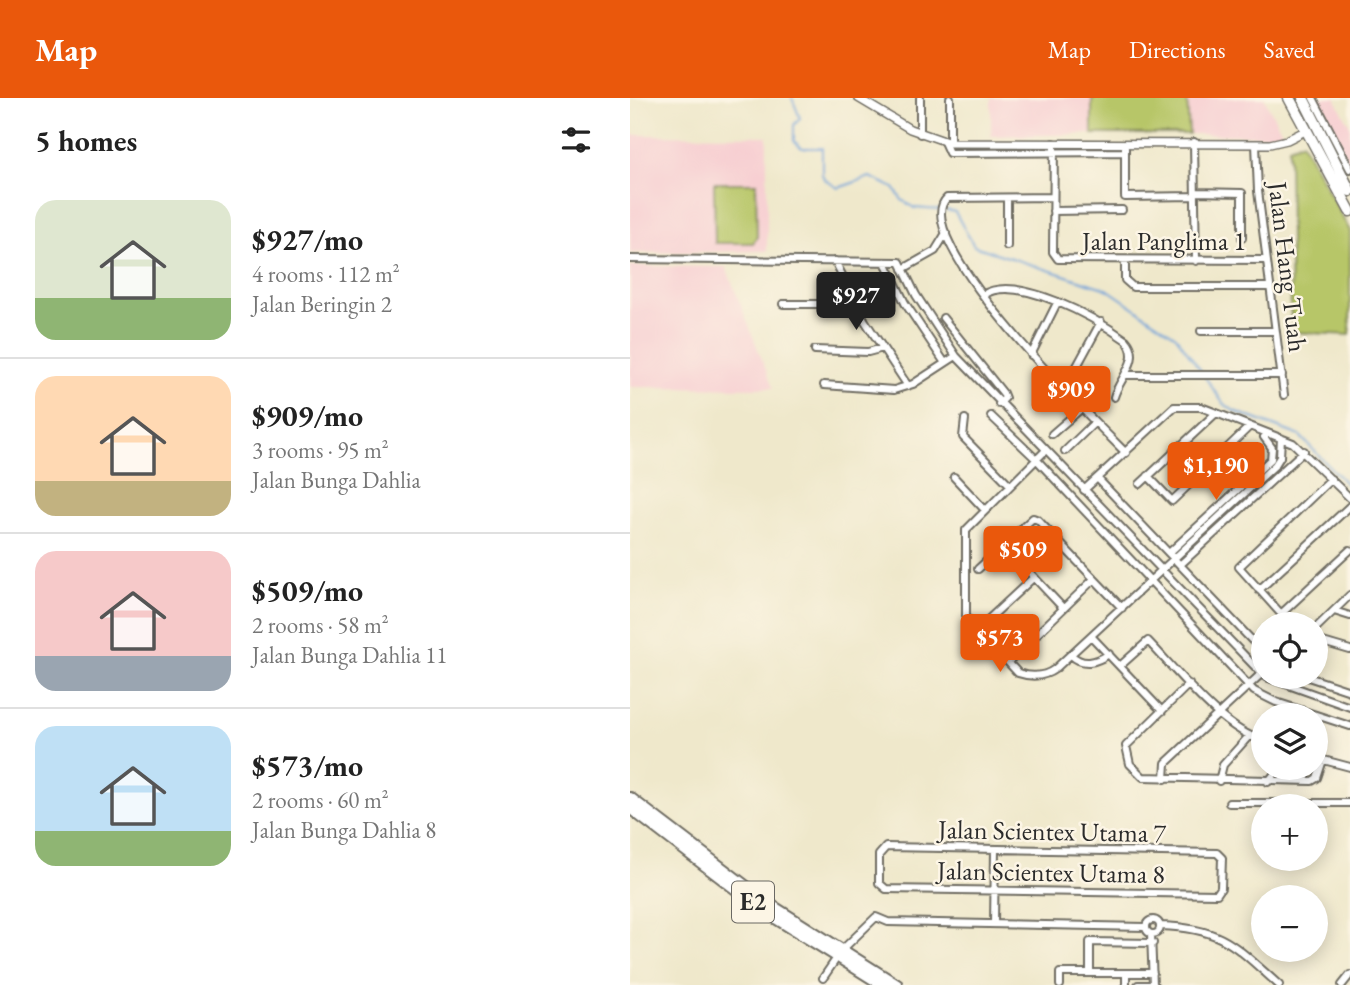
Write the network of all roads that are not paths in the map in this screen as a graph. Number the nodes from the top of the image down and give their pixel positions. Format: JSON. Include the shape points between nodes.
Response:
{"nodes":[{"id":1,"x":858,"y":98,"type":"edge"},
{"id":2,"x":920,"y":98,"type":"edge"},
{"id":3,"x":950,"y":98,"type":"edge"},
{"id":4,"x":1289,"y":98,"type":"edge"},
{"id":5,"x":1303,"y":98,"type":"edge"},
{"id":6,"x":1313,"y":98,"type":"edge"},
{"id":7,"x":1305,"y":131,"type":"junction"},
{"id":8,"x":920,"y":134,"type":"junction"},
{"id":9,"x":1194,"y":142,"type":"junction"},
{"id":10,"x":947,"y":143,"type":"junction"},
{"id":11,"x":1054,"y":143,"type":"junction"},
{"id":12,"x":1125,"y":143,"type":"junction"},
{"id":13,"x":1256,"y":144,"type":"junction"},
{"id":14,"x":1054,"y":152,"type":"junction"},
{"id":15,"x":1125,"y":152,"type":"junction"},
{"id":16,"x":1350,"y":169,"type":"edge"},
{"id":17,"x":1350,"y":191,"type":"edge"},
{"id":18,"x":1195,"y":194,"type":"junction"},
{"id":19,"x":1053,"y":197,"type":"junction"},
{"id":20,"x":1007,"y":198,"type":"junction"},
{"id":21,"x":1122,"y":210,"type":"dead end"},
{"id":22,"x":1053,"y":211,"type":"junction"},
{"id":23,"x":1350,"y":211,"type":"edge"},
{"id":24,"x":947,"y":233,"type":"junction"},
{"id":25,"x":1242,"y":238,"type":"dead end"},
{"id":26,"x":1007,"y":246,"type":"dead end"},
{"id":27,"x":630,"y":259,"type":"edge"},
{"id":28,"x":1125,"y":260,"type":"junction"},
{"id":29,"x":1266,"y":260,"type":"junction"},
{"id":30,"x":835,"y":261,"type":"junction"},
{"id":31,"x":1196,"y":261,"type":"junction"},
{"id":32,"x":885,"y":262,"type":"junction"},
{"id":33,"x":902,"y":266,"type":"junction"},
{"id":34,"x":1269,"y":287,"type":"junction"},
{"id":35,"x":983,"y":295,"type":"junction"},
{"id":36,"x":855,"y":299,"type":"junction"},
{"id":37,"x":1057,"y":303,"type":"junction"},
{"id":38,"x":783,"y":304,"type":"dead end"},
{"id":39,"x":943,"y":318,"type":"dead end"},
{"id":40,"x":1101,"y":322,"type":"junction"},
{"id":41,"x":1201,"y":331,"type":"dead end"},
{"id":42,"x":1275,"y":331,"type":"junction"},
{"id":43,"x":883,"y":348,"type":"junction"},
{"id":44,"x":815,"y":350,"type":"dead end"},
{"id":45,"x":1031,"y":355,"type":"junction"},
{"id":46,"x":956,"y":356,"type":"junction"},
{"id":47,"x":945,"y":363,"type":"junction"},
{"id":48,"x":1125,"y":375,"type":"junction"},
{"id":49,"x":1282,"y":375,"type":"junction"},
{"id":50,"x":824,"y":385,"type":"dead end"},
{"id":51,"x":908,"y":386,"type":"junction"},
{"id":52,"x":1064,"y":390,"type":"junction"},
{"id":53,"x":1284,"y":395,"type":"dead end"},
{"id":54,"x":1114,"y":397,"type":"dead end"},
{"id":55,"x":999,"y":404,"type":"junction"},
{"id":56,"x":1082,"y":408,"type":"junction"},
{"id":57,"x":1216,"y":413,"type":"junction"},
{"id":58,"x":991,"y":415,"type":"dead end"},
{"id":59,"x":965,"y":419,"type":"dead end"},
{"id":60,"x":1095,"y":422,"type":"junction"},
{"id":61,"x":1248,"y":426,"type":"junction"},
{"id":62,"x":1052,"y":434,"type":"dead end"},
{"id":63,"x":1267,"y":434,"type":"junction"},
{"id":64,"x":1281,"y":438,"type":"junction"},
{"id":65,"x":1045,"y":451,"type":"junction"},
{"id":66,"x":1065,"y":451,"type":"dead end"},
{"id":67,"x":1304,"y":451,"type":"junction"},
{"id":68,"x":1126,"y":453,"type":"junction"},
{"id":69,"x":1036,"y":459,"type":"junction"},
{"id":70,"x":954,"y":477,"type":"dead end"},
{"id":71,"x":1148,"y":477,"type":"junction"},
{"id":72,"x":1098,"y":479,"type":"junction"},
{"id":73,"x":1331,"y":479,"type":"junction"},
{"id":74,"x":1140,"y":484,"type":"dead end"},
{"id":75,"x":1010,"y":485,"type":"junction"},
{"id":76,"x":1084,"y":490,"type":"junction"},
{"id":77,"x":1350,"y":498,"type":"edge"},
{"id":78,"x":1350,"y":506,"type":"edge"},
{"id":79,"x":985,"y":510,"type":"junction"},
{"id":80,"x":1004,"y":545,"type":"junction"},
{"id":81,"x":1350,"y":550,"type":"edge"},
{"id":82,"x":1169,"y":552,"type":"junction"},
{"id":83,"x":1178,"y":562,"type":"junction"},
{"id":84,"x":978,"y":569,"type":"dead end"},
{"id":85,"x":1162,"y":572,"type":"junction"},
{"id":86,"x":1034,"y":578,"type":"junction"},
{"id":87,"x":1093,"y":580,"type":"junction"},
{"id":88,"x":1150,"y":582,"type":"junction"},
{"id":89,"x":1259,"y":590,"type":"junction"},
{"id":90,"x":1350,"y":595,"type":"edge"},
{"id":91,"x":1063,"y":608,"type":"junction"},
{"id":92,"x":1122,"y":608,"type":"junction"},
{"id":93,"x":1334,"y":611,"type":"junction"},
{"id":94,"x":1279,"y":612,"type":"edge"},
{"id":95,"x":1283,"y":612,"type":"edge"},
{"id":96,"x":1350,"y":616,"type":"edge"},
{"id":97,"x":1328,"y":617,"type":"edge"},
{"id":98,"x":977,"y":630,"type":"junction"},
{"id":99,"x":1091,"y":636,"type":"junction"},
{"id":100,"x":1251,"y":639,"type":"edge"},
{"id":101,"x":1328,"y":644,"type":"edge"},
{"id":102,"x":1350,"y":650,"type":"edge"},
{"id":103,"x":1109,"y":654,"type":"junction"},
{"id":104,"x":1071,"y":655,"type":"junction"},
{"id":105,"x":1008,"y":662,"type":"junction"},
{"id":106,"x":1251,"y":664,"type":"edge"},
{"id":107,"x":1120,"y":666,"type":"junction"},
{"id":108,"x":1189,"y":684,"type":"junction"},
{"id":109,"x":1251,"y":684,"type":"edge"},
{"id":110,"x":1328,"y":684,"type":"edge"},
{"id":111,"x":1248,"y":686,"type":"junction"},
{"id":112,"x":1299,"y":689,"type":"edge"},
{"id":113,"x":1350,"y":691,"type":"edge"},
{"id":114,"x":1350,"y":707,"type":"edge"},
{"id":115,"x":1162,"y":711,"type":"junction"},
{"id":116,"x":1219,"y":713,"type":"junction"},
{"id":117,"x":1350,"y":726,"type":"edge"},
{"id":118,"x":1249,"y":736,"type":"joint"},
{"id":119,"x":1328,"y":761,"type":"edge"},
{"id":120,"x":1350,"y":767,"type":"edge"},
{"id":121,"x":1165,"y":779,"type":"junction"},
{"id":122,"x":1314,"y":780,"type":"edge"},
{"id":123,"x":1219,"y":781,"type":"junction"},
{"id":124,"x":1268,"y":782,"type":"joint"},
{"id":125,"x":630,"y":789,"type":"edge"},
{"id":126,"x":630,"y":798,"type":"edge"},
{"id":127,"x":1229,"y":803,"type":"dead end"},
{"id":128,"x":1350,"y":803,"type":"edge"},
{"id":129,"x":630,"y":808,"type":"edge"},
{"id":130,"x":995,"y":849,"type":"junction"},
{"id":131,"x":717,"y":865,"type":"junction"},
{"id":132,"x":886,"y":889,"type":"joint"},
{"id":133,"x":994,"y":891,"type":"junction"},
{"id":134,"x":1217,"y":894,"type":"joint"},
{"id":135,"x":994,"y":924,"type":"junction"},
{"id":136,"x":1160,"y":926,"type":"junction"},
{"id":137,"x":1145,"y":927,"type":"junction"},
{"id":138,"x":1154,"y":934,"type":"junction"},
{"id":139,"x":1153,"y":943,"type":"junction"},
{"id":140,"x":844,"y":948,"type":"dead end"},
{"id":141,"x":834,"y":962,"type":"dead end"},
{"id":142,"x":1090,"y":973,"type":"junction"},
{"id":143,"x":1126,"y":973,"type":"junction"},
{"id":144,"x":1153,"y":973,"type":"junction"},
{"id":145,"x":1350,"y":975,"type":"edge"},
{"id":146,"x":823,"y":978,"type":"dead end"},
{"id":147,"x":883,"y":985,"type":"edge"},
{"id":148,"x":897,"y":985,"type":"edge"},
{"id":149,"x":1060,"y":985,"type":"edge"},
{"id":150,"x":1125,"y":985,"type":"edge"},
{"id":151,"x":1138,"y":985,"type":"edge"},
{"id":152,"x":1153,"y":985,"type":"edge"},
{"id":153,"x":1279,"y":985,"type":"edge"},
{"id":154,"x":1342,"y":985,"type":"edge"}],
"edges":[{"from":1,"to":8,"type":"street"},
{"from":2,"to":8,"type":"street"},
{"from":3,"to":10,"type":"street"},
{"from":4,"to":7,"type":"highway"},
{"from":5,"to":17,"type":"highway"},
{"from":6,"to":16,"type":"street"},
{"from":7,"to":13,"type":"street","via":[[1284,141]]},
{"from":7,"to":23,"type":"highway"},
{"from":8,"to":10,"type":"street"},
{"from":9,"to":12,"type":"street"},
{"from":9,"to":13,"type":"street"},
{"from":9,"to":18,"type":"street"},
{"from":10,"to":11,"type":"street"},
{"from":10,"to":14,"type":"street","via":[[949,153]]},
{"from":11,"to":12,"type":"street"},
{"from":11,"to":14,"type":"street"},
{"from":12,"to":15,"type":"street"},
{"from":13,"to":29,"type":"street","name":"Jalan Hang Tuah"},
{"from":14,"to":15,"type":"street"},
{"from":14,"to":19,"type":"street"},
{"from":15,"to":18,"type":"street","via":[[1125,197]]},
{"from":18,"to":25,"type":"street","via":[[1242,193]]},
{"from":18,"to":31,"type":"street"},
{"from":19,"to":20,"type":"street"},
{"from":19,"to":22,"type":"street"},
{"from":20,"to":24,"type":"street","via":[[943,206]]},
{"from":20,"to":26,"type":"street"},
{"from":21,"to":22,"type":"street"},
{"from":22,"to":28,"type":"street","name":"Jalan Panglima 1","via":[[1053,252],[1061,260]]},
{"from":24,"to":33,"type":"street","via":[[935,251]]},
{"from":24,"to":35,"type":"street"},
{"from":27,"to":30,"type":"street"},
{"from":28,"to":31,"type":"street","name":"Jalan Panglima 1"},
{"from":28,"to":34,"type":"street","via":[[1125,280],[1133,287]]},
{"from":29,"to":31,"type":"street","name":"Jalan Panglima 1"},
{"from":29,"to":34,"type":"street","name":"Jalan Hang Tuah"},
{"from":30,"to":32,"type":"street"},
{"from":30,"to":36,"type":"street"},
{"from":32,"to":33,"type":"street"},
{"from":32,"to":47,"type":"street","via":[[905,303]]},
{"from":33,"to":46,"type":"street"},
{"from":34,"to":42,"type":"street","name":"Jalan Hang Tuah"},
{"from":35,"to":37,"type":"street","via":[[1003,287]]},
{"from":35,"to":45,"type":"street"},
{"from":36,"to":38,"type":"street","via":[[835,304]]},
{"from":36,"to":43,"type":"street"},
{"from":37,"to":40,"type":"street"},
{"from":37,"to":45,"type":"street"},
{"from":39,"to":55,"type":"street","via":[[1003,393]]},
{"from":40,"to":48,"type":"street","via":[[1132,347]]},
{"from":40,"to":52,"type":"street"},
{"from":41,"to":42,"type":"street"},
{"from":42,"to":49,"type":"street","name":"Jalan Hang Tuah"},
{"from":43,"to":44,"type":"street","via":[[868,352]]},
{"from":43,"to":51,"type":"street"},
{"from":45,"to":52,"type":"street"},
{"from":46,"to":47,"type":"street"},
{"from":46,"to":55,"type":"street"},
{"from":47,"to":51,"type":"street"},
{"from":48,"to":49,"type":"street"},
{"from":48,"to":54,"type":"street"},
{"from":49,"to":53,"type":"street","name":"Jalan Hang Tuah"},
{"from":50,"to":51,"type":"street","via":[[894,390]]},
{"from":52,"to":56,"type":"street"},
{"from":55,"to":65,"type":"street"},
{"from":56,"to":60,"type":"street"},
{"from":56,"to":62,"type":"street"},
{"from":57,"to":61,"type":"street"},
{"from":57,"to":68,"type":"street","via":[[1191,405],[1173,408]]},
{"from":57,"to":71,"type":"street"},
{"from":58,"to":69,"type":"street"},
{"from":59,"to":75,"type":"street","via":[[963,437]]},
{"from":60,"to":66,"type":"street"},
{"from":60,"to":68,"type":"street"},
{"from":61,"to":63,"type":"street"},
{"from":61,"to":71,"type":"street","via":[[1172,501]]},
{"from":63,"to":64,"type":"street"},
{"from":63,"to":82,"type":"street","via":[[1271,459]]},
{"from":64,"to":67,"type":"street"},
{"from":64,"to":83,"type":"street","via":[[1275,464]]},
{"from":65,"to":69,"type":"street"},
{"from":65,"to":76,"type":"street"},
{"from":67,"to":73,"type":"street"},
{"from":67,"to":83,"type":"street"},
{"from":68,"to":72,"type":"street"},
{"from":69,"to":75,"type":"street"},
{"from":69,"to":88,"type":"street"},
{"from":70,"to":79,"type":"street"},
{"from":71,"to":74,"type":"street"},
{"from":72,"to":76,"type":"street"},
{"from":72,"to":82,"type":"street"},
{"from":73,"to":77,"type":"street"},
{"from":73,"to":89,"type":"street","via":[[1241,564],[1239,570]]},
{"from":75,"to":79,"type":"street"},
{"from":76,"to":85,"type":"street"},
{"from":78,"to":89,"type":"street"},
{"from":79,"to":98,"type":"street","via":[[966,530],[966,617]]},
{"from":80,"to":84,"type":"street"},
{"from":80,"to":86,"type":"street"},
{"from":80,"to":87,"type":"street","via":[[1032,518],[1038,520]]},
{"from":81,"to":95,"type":"street"},
{"from":82,"to":83,"type":"street"},
{"from":83,"to":85,"type":"street"},
{"from":83,"to":100,"type":"street"},
{"from":85,"to":88,"type":"street"},
{"from":85,"to":106,"type":"street"},
{"from":86,"to":91,"type":"street"},
{"from":86,"to":98,"type":"street"},
{"from":87,"to":91,"type":"street"},
{"from":87,"to":92,"type":"street"},
{"from":88,"to":92,"type":"street"},
{"from":88,"to":111,"type":"street"},
{"from":89,"to":94,"type":"street"},
{"from":90,"to":93,"type":"street"},
{"from":91,"to":105,"type":"street"},
{"from":92,"to":99,"type":"street"},
{"from":93,"to":96,"type":"street"},
{"from":93,"to":97,"type":"street"},
{"from":98,"to":105,"type":"street"},
{"from":99,"to":103,"type":"street"},
{"from":99,"to":104,"type":"street"},
{"from":101,"to":102,"type":"street"},
{"from":103,"to":104,"type":"street","via":[[1089,663]]},
{"from":103,"to":107,"type":"street"},
{"from":104,"to":105,"type":"street","via":[[1039,676],[1022,674]]},
{"from":107,"to":108,"type":"street","via":[[1148,641]]},
{"from":107,"to":115,"type":"street"},
{"from":108,"to":115,"type":"street"},
{"from":108,"to":116,"type":"street"},
{"from":109,"to":111,"type":"street"},
{"from":110,"to":113,"type":"street"},
{"from":111,"to":116,"type":"street"},
{"from":111,"to":117,"type":"street","via":[[1276,702]]},
{"from":112,"to":114,"type":"street"},
{"from":115,"to":121,"type":"street","via":[[1126,746],[1126,755],[1137,774]]},
{"from":116,"to":118,"type":"street"},
{"from":116,"to":121,"type":"street","via":[[1166,763]]},
{"from":118,"to":123,"type":"street","via":[[1221,767]]},
{"from":119,"to":120,"type":"street"},
{"from":121,"to":123,"type":"street"},
{"from":122,"to":124,"type":"street"},
{"from":123,"to":124,"type":"street"},
{"from":125,"to":131,"type":"highway"},
{"from":126,"to":131,"type":"highway","number":"E2"},
{"from":127,"to":128,"type":"street"},
{"from":129,"to":147,"type":"highway","number":"E2","via":[[766,912]]},
{"from":130,"to":132,"type":"street","name":"Jalan Scientex Utama 7","via":[[886,847],[879,855],[879,883]]},
{"from":130,"to":133,"type":"street"},
{"from":130,"to":134,"type":"street","name":"Jalan Scientex Utama 7","via":[[1217,853],[1222,858],[1222,888]]},
{"from":131,"to":148,"type":"highway","number":"E2","via":[[769,904]]},
{"from":132,"to":133,"type":"street","name":"Jalan Scientex Utama 8"},
{"from":133,"to":134,"type":"street","name":"Jalan Scientex Utama 8"},
{"from":133,"to":135,"type":"street"},
{"from":135,"to":137,"type":"street"},
{"from":135,"to":140,"type":"street","via":[[888,922],[876,917]]},
{"from":136,"to":137,"type":"street","via":[[1152,919]]},
{"from":136,"to":138,"type":"street"},
{"from":136,"to":153,"type":"street","via":[[1200,929],[1228,940]]},
{"from":137,"to":138,"type":"street"},
{"from":138,"to":139,"type":"street"},
{"from":139,"to":142,"type":"street","via":[[1090,942]]},
{"from":139,"to":144,"type":"street"},
{"from":141,"to":146,"type":"street"},
{"from":142,"to":143,"type":"street"},
{"from":142,"to":149,"type":"street","via":[[1060,973]]},
{"from":143,"to":144,"type":"street"},
{"from":143,"to":150,"type":"street"},
{"from":144,"to":152,"type":"street"},
{"from":145,"to":154,"type":"street"},
{"from":151,"to":152,"type":"street"}]}
